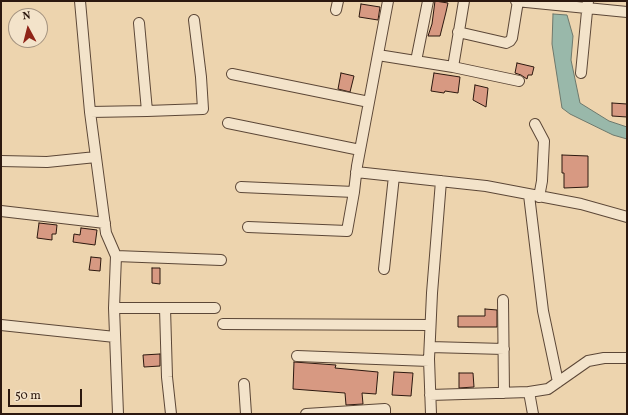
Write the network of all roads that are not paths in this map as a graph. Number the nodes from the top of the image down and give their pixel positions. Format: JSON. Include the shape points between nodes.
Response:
{"nodes":[{"id":1,"x":80,"y":1,"type":"edge"},
{"id":2,"x":388,"y":1,"type":"edge"},
{"id":3,"x":428,"y":1,"type":"edge"},
{"id":4,"x":464,"y":1,"type":"edge"},
{"id":5,"x":517,"y":1,"type":"edge"},
{"id":6,"x":588,"y":4,"type":"edge"},
{"id":7,"x":627,"y":12,"type":"edge"},
{"id":8,"x":194,"y":20,"type":"dead end"},
{"id":9,"x":139,"y":23,"type":"dead end"},
{"id":10,"x":458,"y":32,"type":"junction"},
{"id":11,"x":378,"y":55,"type":"junction"},
{"id":12,"x":416,"y":61,"type":"junction"},
{"id":13,"x":453,"y":67,"type":"junction"},
{"id":14,"x":581,"y":73,"type":"dead end"},
{"id":15,"x":232,"y":74,"type":"dead end"},
{"id":16,"x":519,"y":81,"type":"dead end"},
{"id":17,"x":369,"y":102,"type":"junction"},
{"id":18,"x":147,"y":111,"type":"junction"},
{"id":19,"x":90,"y":112,"type":"junction"},
{"id":20,"x":228,"y":123,"type":"dead end"},
{"id":21,"x":535,"y":124,"type":"dead end"},
{"id":22,"x":360,"y":150,"type":"junction"},
{"id":23,"x":96,"y":157,"type":"junction"},
{"id":24,"x":1,"y":161,"type":"edge"},
{"id":25,"x":356,"y":172,"type":"junction"},
{"id":26,"x":394,"y":176,"type":"junction"},
{"id":27,"x":441,"y":181,"type":"junction"},
{"id":28,"x":241,"y":186,"type":"dead end"},
{"id":29,"x":354,"y":192,"type":"junction"},
{"id":30,"x":534,"y":196,"type":"junction"},
{"id":31,"x":1,"y":211,"type":"edge"},
{"id":32,"x":627,"y":217,"type":"edge"},
{"id":33,"x":105,"y":223,"type":"junction"},
{"id":34,"x":248,"y":227,"type":"dead end"},
{"id":35,"x":116,"y":256,"type":"junction"},
{"id":36,"x":221,"y":260,"type":"dead end"},
{"id":37,"x":384,"y":269,"type":"dead end"},
{"id":38,"x":503,"y":300,"type":"dead end"},
{"id":39,"x":114,"y":308,"type":"junction"},
{"id":40,"x":165,"y":308,"type":"junction"},
{"id":41,"x":215,"y":308,"type":"dead end"},
{"id":42,"x":224,"y":324,"type":"dead end"},
{"id":43,"x":1,"y":325,"type":"edge"},
{"id":44,"x":430,"y":325,"type":"junction"},
{"id":45,"x":115,"y":336,"type":"junction"},
{"id":46,"x":430,"y":346,"type":"junction"},
{"id":47,"x":504,"y":349,"type":"junction"},
{"id":48,"x":297,"y":356,"type":"dead end"},
{"id":49,"x":627,"y":358,"type":"edge"},
{"id":50,"x":429,"y":361,"type":"junction"},
{"id":51,"x":558,"y":382,"type":"junction"},
{"id":52,"x":244,"y":384,"type":"dead end"},
{"id":53,"x":529,"y":392,"type":"junction"},
{"id":54,"x":504,"y":393,"type":"junction"},
{"id":55,"x":430,"y":394,"type":"junction"},
{"id":56,"x":338,"y":413,"type":"edge"},
{"id":57,"x":118,"y":414,"type":"edge"},
{"id":58,"x":171,"y":414,"type":"edge"},
{"id":59,"x":246,"y":414,"type":"edge"},
{"id":60,"x":306,"y":414,"type":"edge"},
{"id":61,"x":385,"y":414,"type":"edge"},
{"id":62,"x":431,"y":414,"type":"edge"},
{"id":63,"x":533,"y":414,"type":"edge"}],
"edges":[{"from":1,"to":19,"type":"street"},
{"from":2,"to":11,"type":"street"},
{"from":3,"to":12,"type":"street"},
{"from":4,"to":10,"type":"street"},
{"from":5,"to":6,"type":"street","via":[[568,6]]},
{"from":5,"to":10,"type":"street","via":[[510,41],[506,43]]},
{"from":6,"to":7,"type":"street"},
{"from":6,"to":14,"type":"street"},
{"from":8,"to":18,"type":"street","via":[[203,109]]},
{"from":9,"to":18,"type":"street"},
{"from":10,"to":13,"type":"street"},
{"from":11,"to":12,"type":"street"},
{"from":11,"to":17,"type":"street"},
{"from":12,"to":13,"type":"street"},
{"from":13,"to":16,"type":"street"},
{"from":15,"to":17,"type":"street"},
{"from":17,"to":22,"type":"street"},
{"from":18,"to":19,"type":"street"},
{"from":19,"to":23,"type":"street"},
{"from":20,"to":22,"type":"street"},
{"from":21,"to":30,"type":"street","via":[[544,141],[542,181]]},
{"from":22,"to":25,"type":"street"},
{"from":23,"to":24,"type":"street","via":[[47,162]]},
{"from":23,"to":33,"type":"street"},
{"from":25,"to":26,"type":"street"},
{"from":25,"to":29,"type":"street"},
{"from":26,"to":27,"type":"street"},
{"from":26,"to":37,"type":"street"},
{"from":27,"to":30,"type":"street","via":[[486,186]]},
{"from":27,"to":44,"type":"street"},
{"from":28,"to":29,"type":"street"},
{"from":29,"to":34,"type":"street","via":[[347,231]]},
{"from":30,"to":32,"type":"street","via":[[581,204]]},
{"from":30,"to":51,"type":"street","via":[[543,311]]},
{"from":31,"to":33,"type":"street"},
{"from":33,"to":35,"type":"street","via":[[106,233]]},
{"from":35,"to":36,"type":"street"},
{"from":35,"to":39,"type":"street"},
{"from":38,"to":47,"type":"street"},
{"from":39,"to":40,"type":"street"},
{"from":39,"to":45,"type":"street"},
{"from":40,"to":41,"type":"street"},
{"from":40,"to":58,"type":"street"},
{"from":42,"to":44,"type":"street"},
{"from":43,"to":45,"type":"street"},
{"from":44,"to":46,"type":"street"},
{"from":45,"to":57,"type":"street"},
{"from":46,"to":47,"type":"street"},
{"from":46,"to":50,"type":"street"},
{"from":47,"to":54,"type":"street"},
{"from":48,"to":50,"type":"street"},
{"from":49,"to":51,"type":"street","via":[[588,361]]},
{"from":50,"to":55,"type":"street"},
{"from":51,"to":53,"type":"street","via":[[548,389]]},
{"from":52,"to":59,"type":"street"},
{"from":53,"to":54,"type":"street"},
{"from":53,"to":63,"type":"street"},
{"from":54,"to":55,"type":"street"},
{"from":55,"to":62,"type":"street"},
{"from":56,"to":60,"type":"street"},
{"from":56,"to":61,"type":"street","via":[[385,409]]}]}
